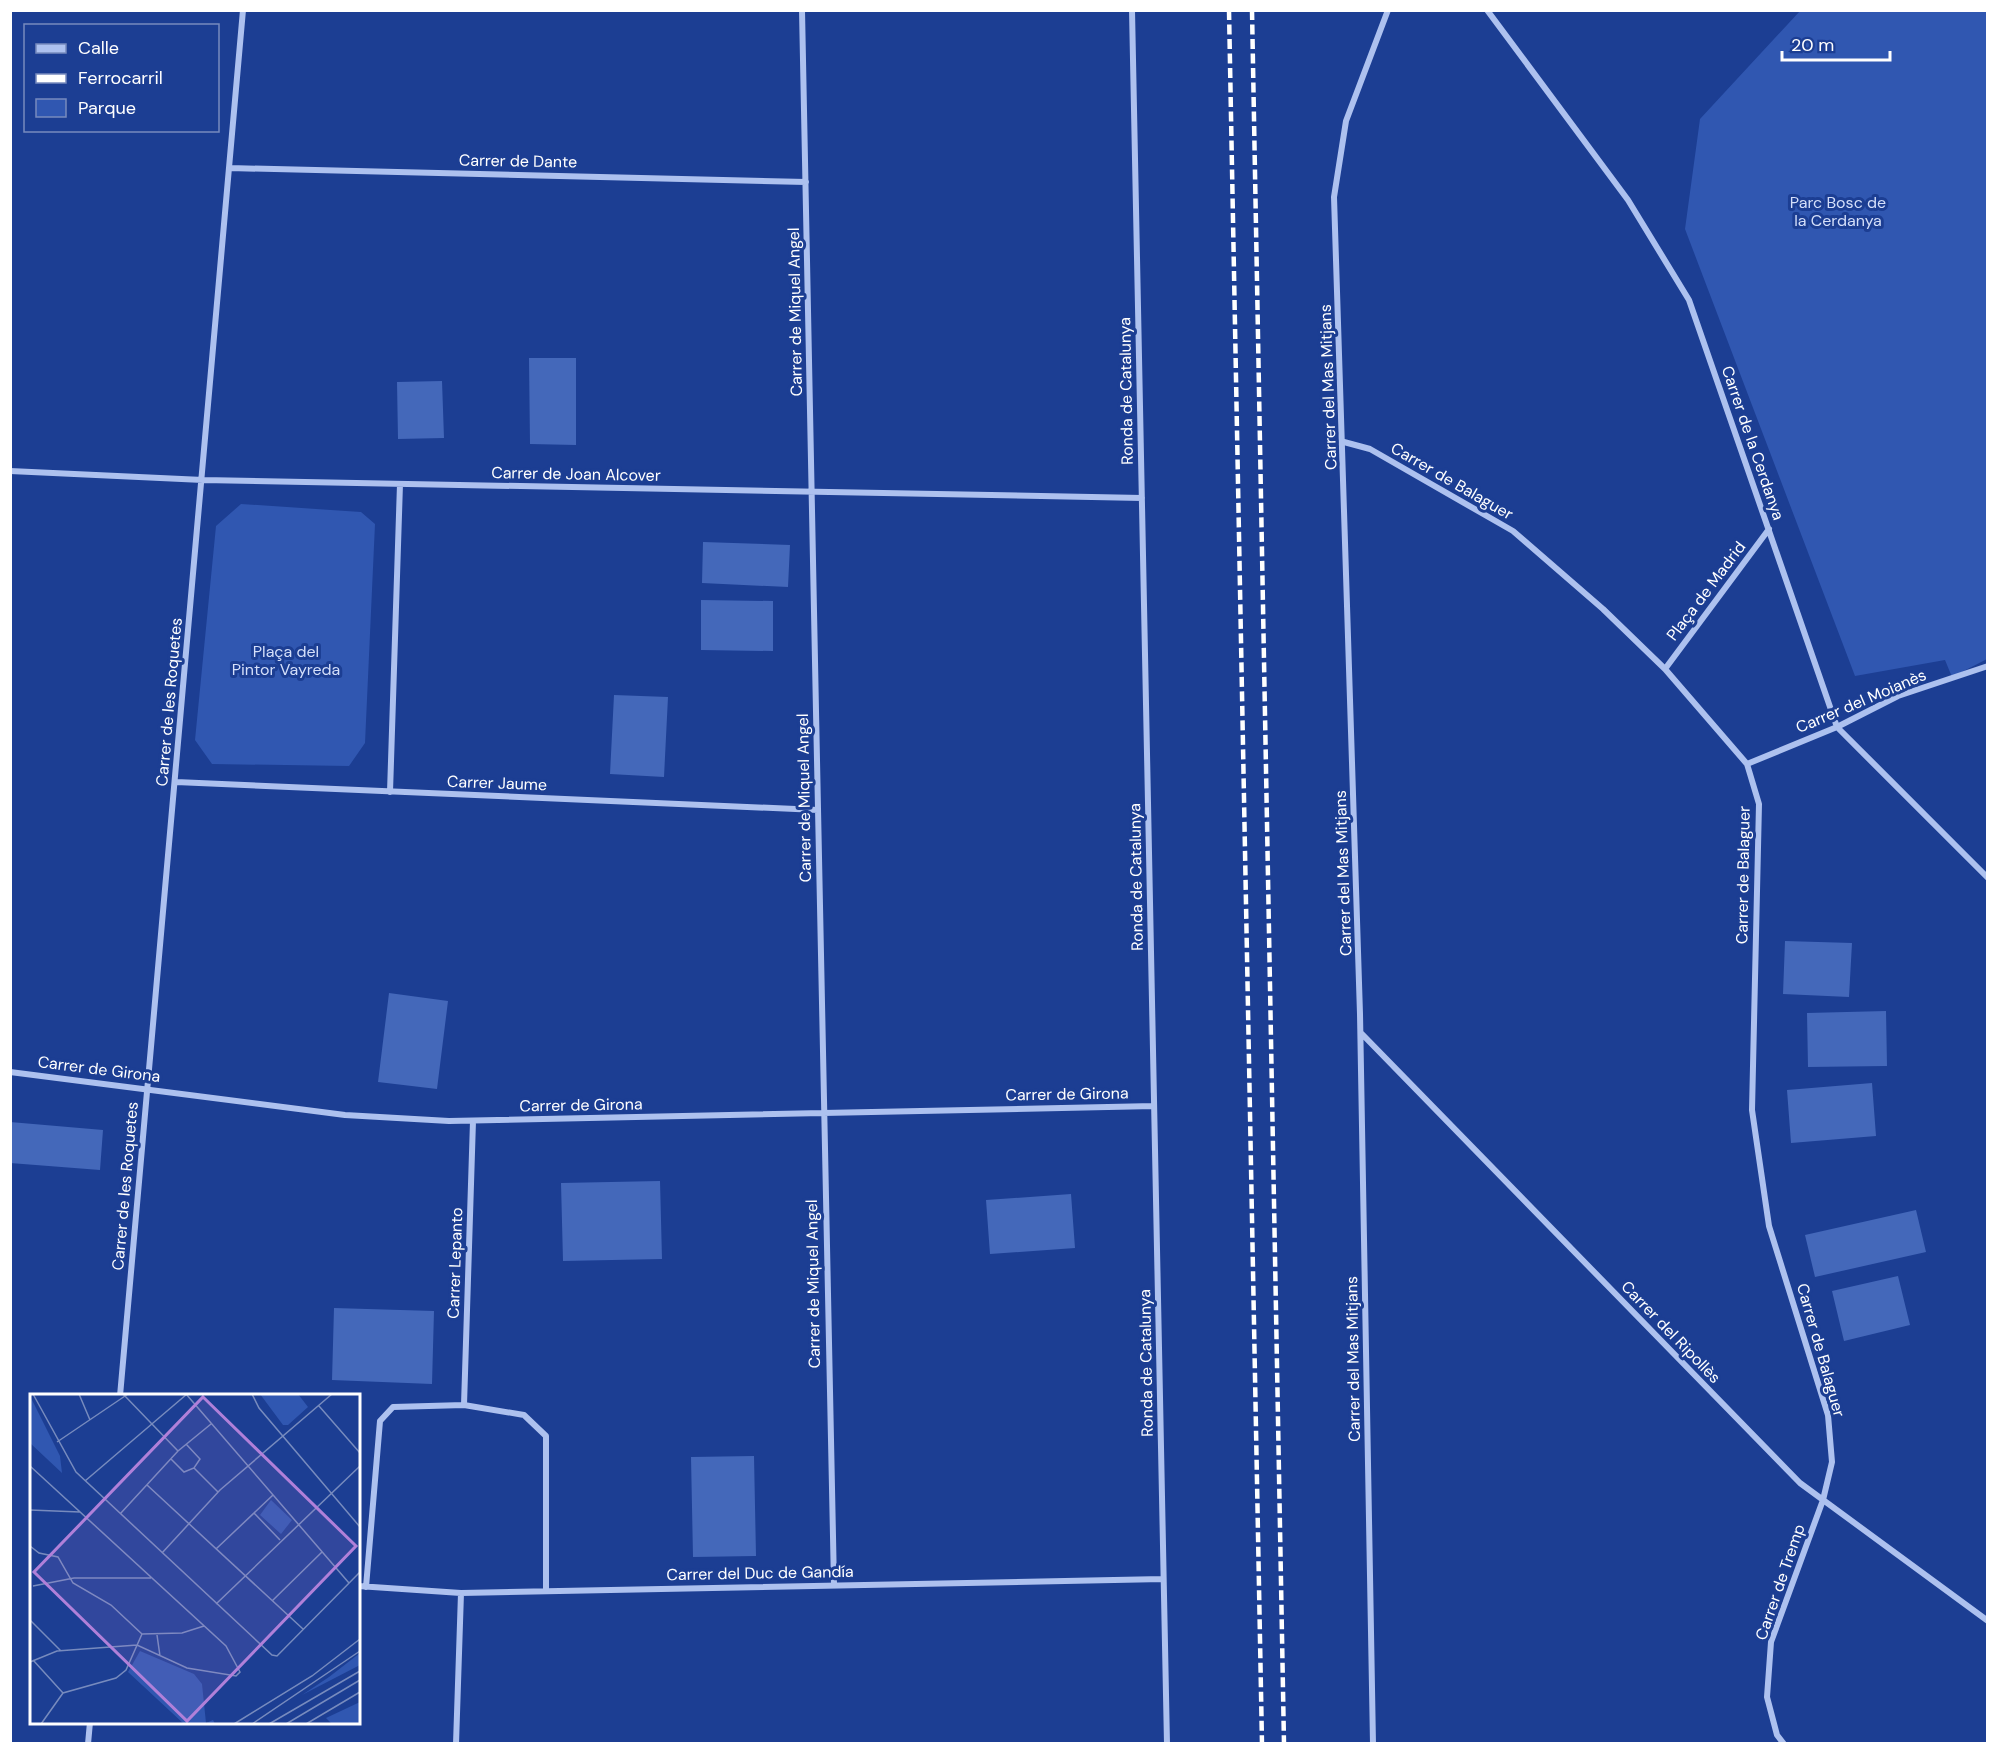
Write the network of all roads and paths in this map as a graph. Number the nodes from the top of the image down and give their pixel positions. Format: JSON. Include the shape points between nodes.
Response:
{"nodes":[{"id":1,"x":243,"y":10,"type":"edge"},
{"id":2,"x":801,"y":10,"type":"edge"},
{"id":3,"x":1132,"y":10,"type":"edge"},
{"id":4,"x":1388,"y":10,"type":"edge"},
{"id":5,"x":1487,"y":10,"type":"edge"},
{"id":6,"x":230,"y":168,"type":"junction"},
{"id":7,"x":806,"y":182,"type":"junction"},
{"id":8,"x":1344,"y":442,"type":"junction"},
{"id":9,"x":10,"y":471,"type":"edge"},
{"id":10,"x":203,"y":480,"type":"junction"},
{"id":11,"x":400,"y":484,"type":"junction"},
{"id":12,"x":813,"y":492,"type":"junction"},
{"id":13,"x":1142,"y":498,"type":"junction"},
{"id":14,"x":1769,"y":530,"type":"junction"},
{"id":15,"x":1988,"y":666,"type":"edge"},
{"id":16,"x":1665,"y":669,"type":"junction"},
{"id":17,"x":1837,"y":727,"type":"junction"},
{"id":18,"x":1747,"y":764,"type":"junction"},
{"id":19,"x":176,"y":782,"type":"junction"},
{"id":20,"x":390,"y":792,"type":"junction"},
{"id":21,"x":818,"y":810,"type":"junction"},
{"id":22,"x":1988,"y":879,"type":"edge"},
{"id":23,"x":1361,"y":1032,"type":"junction"},
{"id":24,"x":10,"y":1072,"type":"edge"},
{"id":25,"x":148,"y":1088,"type":"junction"},
{"id":26,"x":1154,"y":1106,"type":"junction"},
{"id":27,"x":823,"y":1112,"type":"junction"},
{"id":28,"x":472,"y":1121,"type":"junction"},
{"id":29,"x":120,"y":1394,"type":"edge"},
{"id":30,"x":464,"y":1405,"type":"junction"},
{"id":31,"x":1823,"y":1500,"type":"junction"},
{"id":32,"x":1163,"y":1579,"type":"junction"},
{"id":33,"x":834,"y":1585,"type":"junction"},
{"id":34,"x":362,"y":1587,"type":"edge"},
{"id":35,"x":546,"y":1591,"type":"junction"},
{"id":36,"x":461,"y":1593,"type":"junction"},
{"id":37,"x":1988,"y":1621,"type":"edge"},
{"id":38,"x":90,"y":1724,"type":"edge"},
{"id":39,"x":88,"y":1743,"type":"edge"},
{"id":40,"x":456,"y":1743,"type":"edge"},
{"id":41,"x":1167,"y":1743,"type":"edge"},
{"id":42,"x":1373,"y":1743,"type":"edge"},
{"id":43,"x":1784,"y":1743,"type":"edge"}],
"edges":[{"from":1,"to":6,"type":"street","name":"Carrer de les Roquetes"},
{"from":2,"to":7,"type":"street","name":"Carrer de Miquel Angel"},
{"from":3,"to":13,"type":"street","name":"Ronda de Catalunya"},
{"from":4,"to":8,"type":"street","name":"Carrer del Mas Mitjans","via":[[1346,121],[1334,197]]},
{"from":5,"to":14,"type":"street","name":"Carrer de la Cerdanya","via":[[1628,200],[1689,300]]},
{"from":6,"to":7,"type":"street","name":"Carrer de Dante"},
{"from":6,"to":10,"type":"street","name":"Carrer de les Roquetes"},
{"from":7,"to":12,"type":"street","name":"Carrer de Miquel Angel"},
{"from":8,"to":16,"type":"street","name":"Carrer de Balaguer","via":[[1370,449],[1513,531]]},
{"from":8,"to":23,"type":"street","name":"Carrer del Mas Mitjans"},
{"from":9,"to":10,"type":"street","name":"Carrer de Joan Alcover"},
{"from":10,"to":11,"type":"street","name":"Carrer de Joan Alcover"},
{"from":10,"to":19,"type":"street","name":"Carrer de les Roquetes"},
{"from":11,"to":12,"type":"street","name":"Carrer de Joan Alcover"},
{"from":11,"to":20,"type":"street"},
{"from":12,"to":13,"type":"street","name":"Carrer de Joan Alcover"},
{"from":12,"to":21,"type":"street","name":"Carrer de Miquel Angel"},
{"from":13,"to":26,"type":"street","name":"Ronda de Catalunya"},
{"from":14,"to":16,"type":"street","name":"Plaça de Madrid"},
{"from":14,"to":17,"type":"street","name":"Carrer de la Cerdanya"},
{"from":15,"to":17,"type":"street","name":"Carrer del Moianès","via":[[1898,696]]},
{"from":16,"to":18,"type":"street","name":"Carrer de Balaguer"},
{"from":17,"to":18,"type":"street","name":"Carrer del Moianès"},
{"from":17,"to":22,"type":"street","name":"Carrer de la Cerdanya"},
{"from":18,"to":31,"type":"street","name":"Carrer de Balaguer","via":[[1759,804],[1752,1110],[1769,1226],[1828,1415],[1832,1462]]},
{"from":19,"to":20,"type":"street","name":"Carrer Jaume"},
{"from":19,"to":25,"type":"street","name":"Carrer de les Roquetes"},
{"from":20,"to":21,"type":"street","name":"Carrer Jaume"},
{"from":21,"to":27,"type":"street","name":"Carrer de Miquel Angel"},
{"from":23,"to":31,"type":"street","name":"Carrer del Ripollès","via":[[1800,1484]]},
{"from":23,"to":42,"type":"street","name":"Carrer del Mas Mitjans"},
{"from":24,"to":25,"type":"street","name":"Carrer de Girona"},
{"from":25,"to":28,"type":"street","name":"Carrer de Girona","via":[[345,1115]]},
{"from":25,"to":29,"type":"street","name":"Carrer de les Roquetes"},
{"from":26,"to":27,"type":"street","name":"Carrer de Girona"},
{"from":26,"to":32,"type":"street","name":"Ronda de Catalunya"},
{"from":27,"to":28,"type":"street","name":"Carrer de Girona"},
{"from":27,"to":33,"type":"street","name":"Carrer de Miquel Angel"},
{"from":28,"to":30,"type":"street","name":"Carrer Lepanto"},
{"from":30,"to":34,"type":"street","via":[[393,1407],[380,1421]]},
{"from":30,"to":35,"type":"street","via":[[524,1415],[546,1436]]},
{"from":31,"to":37,"type":"street","name":"Carrer del Ripollès"},
{"from":31,"to":43,"type":"street","name":"Carrer de Tremp","via":[[1771,1642],[1767,1697],[1777,1735]]},
{"from":32,"to":33,"type":"street","name":"Carrer del Duc de Gandía"},
{"from":32,"to":41,"type":"street","name":"Ronda de Catalunya"},
{"from":33,"to":35,"type":"street","name":"Carrer del Duc de Gandía"},
{"from":34,"to":36,"type":"street","name":"Carrer del Duc de Gandía"},
{"from":35,"to":36,"type":"street","name":"Carrer del Duc de Gandía"},
{"from":36,"to":40,"type":"street"},
{"from":38,"to":39,"type":"street"}]}
